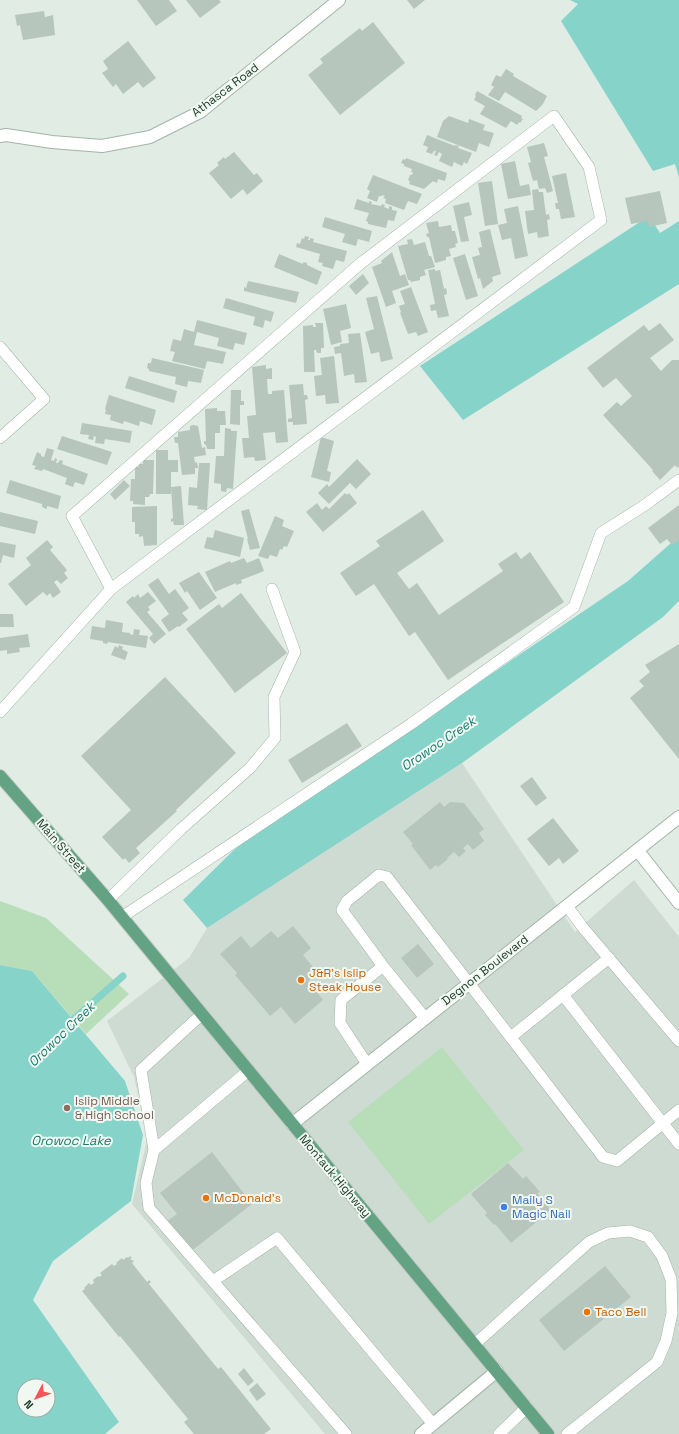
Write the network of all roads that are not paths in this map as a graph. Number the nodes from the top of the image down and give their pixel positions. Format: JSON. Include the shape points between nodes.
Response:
{"nodes":[{"id":1,"x":339,"y":0,"type":"edge"},
{"id":2,"x":0,"y":136,"type":"edge"},
{"id":3,"x":0,"y":347,"type":"edge"},
{"id":4,"x":0,"y":438,"type":"edge"},
{"id":5,"x":679,"y":480,"type":"edge"},
{"id":6,"x":112,"y":589,"type":"junction"},
{"id":7,"x":272,"y":590,"type":"dead end"},
{"id":8,"x":0,"y":712,"type":"edge"},
{"id":9,"x":0,"y":776,"type":"edge"},
{"id":10,"x":679,"y":817,"type":"edge"},
{"id":11,"x":638,"y":851,"type":"junction"},
{"id":12,"x":108,"y":900,"type":"junction"},
{"id":13,"x":679,"y":903,"type":"edge"},
{"id":14,"x":567,"y":906,"type":"junction"},
{"id":15,"x":122,"y":917,"type":"junction"},
{"id":16,"x":609,"y":958,"type":"junction"},
{"id":17,"x":383,"y":966,"type":"junction"},
{"id":18,"x":469,"y":983,"type":"junction"},
{"id":19,"x":563,"y":995,"type":"junction"},
{"id":20,"x":202,"y":1014,"type":"junction"},
{"id":21,"x":424,"y":1018,"type":"junction"},
{"id":22,"x":511,"y":1037,"type":"junction"},
{"id":23,"x":679,"y":1041,"type":"edge"},
{"id":24,"x":367,"y":1064,"type":"junction"},
{"id":25,"x":248,"y":1071,"type":"junction"},
{"id":26,"x":679,"y":1110,"type":"edge"},
{"id":27,"x":292,"y":1124,"type":"junction"},
{"id":28,"x":663,"y":1124,"type":"junction"},
{"id":29,"x":679,"y":1144,"type":"edge"},
{"id":30,"x":154,"y":1150,"type":"junction"},
{"id":31,"x":213,"y":1282,"type":"junction"},
{"id":32,"x":475,"y":1344,"type":"junction"},
{"id":33,"x":497,"y":1371,"type":"junction"},
{"id":34,"x":527,"y":1407,"type":"junction"},
{"id":35,"x":433,"y":1424,"type":"junction"},
{"id":36,"x":346,"y":1434,"type":"edge"},
{"id":37,"x":421,"y":1434,"type":"edge"},
{"id":38,"x":499,"y":1434,"type":"edge"},
{"id":39,"x":548,"y":1434,"type":"edge"},
{"id":40,"x":566,"y":1434,"type":"edge"}],
"edges":[{"from":1,"to":2,"type":"street","name":"Athasca Road","via":[[200,112],[150,137],[102,146]]},
{"from":3,"to":4,"type":"lane","via":[[44,399]]},
{"from":5,"to":15,"type":"lane","via":[[601,532],[574,607],[411,724]]},
{"from":6,"to":6,"type":"lane","via":[[601,220],[590,167],[554,116],[361,264],[72,516]]},
{"from":6,"to":8,"type":"lane"},
{"from":7,"to":12,"type":"lane","via":[[295,652],[274,697],[275,738],[250,768],[181,829]]},
{"from":9,"to":12,"type":"main road","name":"Main Street"},
{"from":10,"to":11,"type":"street","name":"Degnon Boulevard"},
{"from":11,"to":13,"type":"street"},
{"from":11,"to":14,"type":"street","name":"Degnon Boulevard"},
{"from":12,"to":15,"type":"main road","name":"Main Street"},
{"from":14,"to":16,"type":"lane"},
{"from":14,"to":18,"type":"street","name":"Degnon Boulevard"},
{"from":15,"to":20,"type":"main road","name":"Montauk Highway"},
{"from":16,"to":19,"type":"lane"},
{"from":16,"to":23,"type":"lane"},
{"from":17,"to":18,"type":"lane","via":[[342,910],[347,901],[379,875],[387,877]]},
{"from":17,"to":21,"type":"lane"},
{"from":17,"to":24,"type":"lane","via":[[341,1000],[340,1023]]},
{"from":18,"to":21,"type":"street","name":"Degnon Boulevard"},
{"from":18,"to":22,"type":"lane"},
{"from":19,"to":22,"type":"lane"},
{"from":19,"to":28,"type":"lane"},
{"from":20,"to":25,"type":"main road","name":"Montauk Highway"},
{"from":20,"to":30,"type":"lane","via":[[141,1070]]},
{"from":21,"to":24,"type":"street","name":"Degnon Boulevard"},
{"from":22,"to":28,"type":"lane","via":[[604,1157],[618,1161]]},
{"from":24,"to":27,"type":"street","name":"Degnon Boulevard"},
{"from":25,"to":27,"type":"main road","name":"Montauk Highway"},
{"from":25,"to":30,"type":"lane"},
{"from":26,"to":28,"type":"lane"},
{"from":27,"to":32,"type":"main road","name":"Montauk Highway"},
{"from":28,"to":29,"type":"lane"},
{"from":30,"to":31,"type":"lane","via":[[146,1183],[149,1208]]},
{"from":31,"to":35,"type":"lane","via":[[277,1238]]},
{"from":31,"to":36,"type":"lane"},
{"from":32,"to":33,"type":"main road","name":"Montauk Highway"},
{"from":32,"to":40,"type":"lane","via":[[589,1242],[608,1233],[630,1231],[648,1237],[662,1256],[671,1279],[672,1313],[666,1341],[657,1362]]},
{"from":33,"to":34,"type":"main road","name":"Montauk Highway"},
{"from":33,"to":35,"type":"street"},
{"from":34,"to":38,"type":"lane"},
{"from":34,"to":39,"type":"main road","name":"Montauk Highway"},
{"from":35,"to":37,"type":"street"}]}
